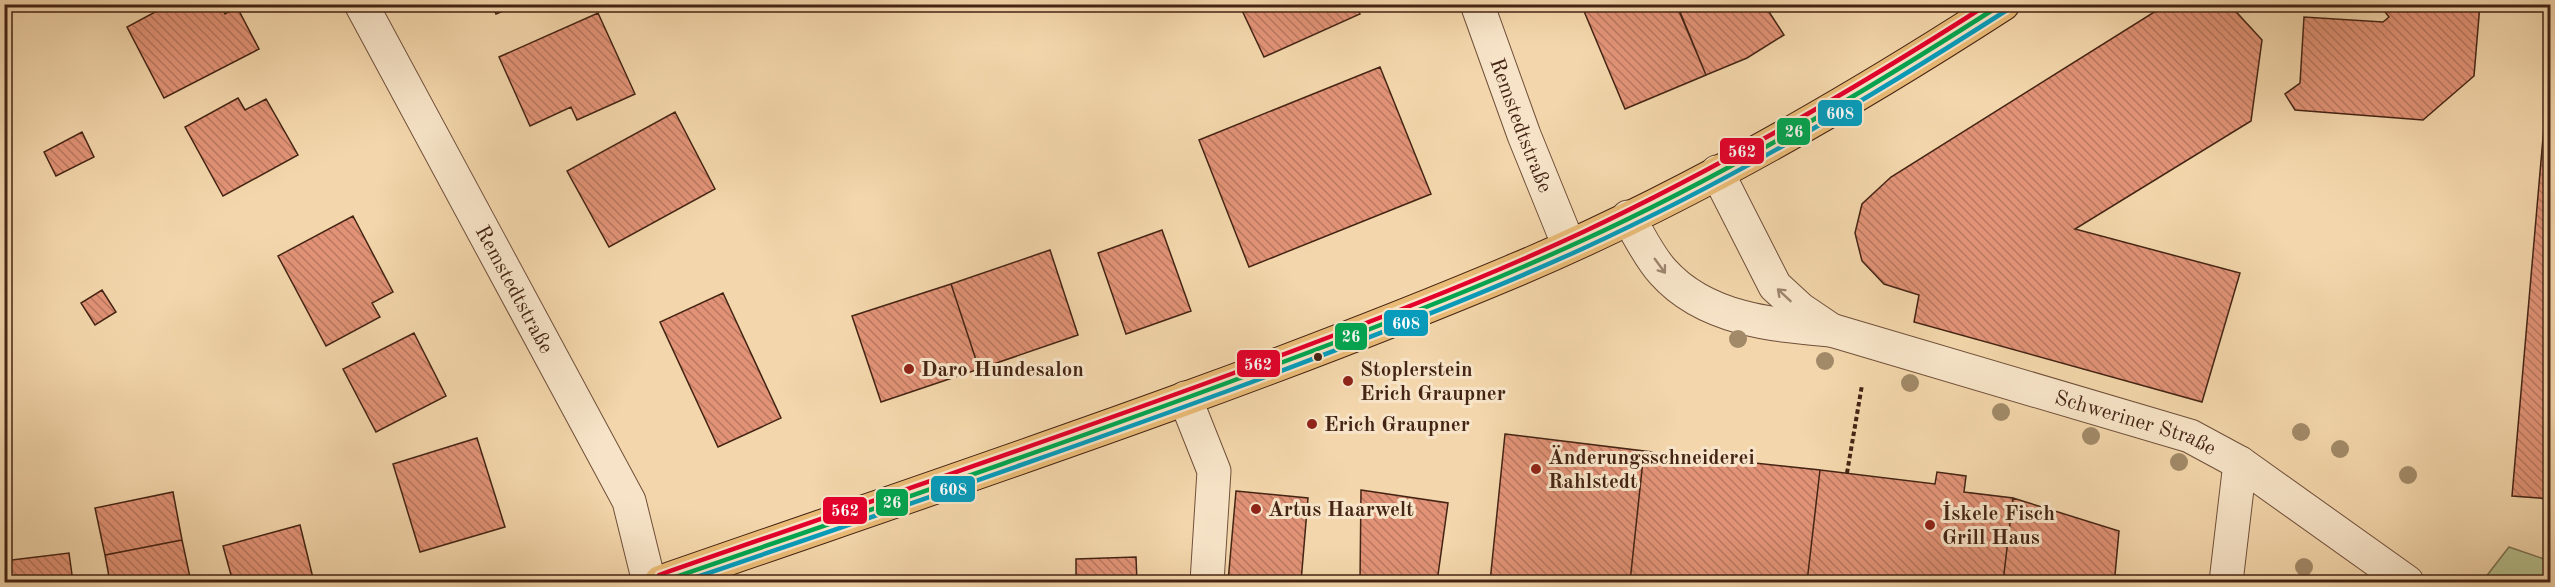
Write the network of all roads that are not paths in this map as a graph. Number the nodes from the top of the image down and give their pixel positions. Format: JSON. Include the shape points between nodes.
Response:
{"nodes":[{"id":1,"x":361,"y":4,"type":"edge"},
{"id":2,"x":1477,"y":4,"type":"edge"},
{"id":3,"x":2002,"y":4,"type":"edge"},
{"id":4,"x":1717,"y":172,"type":"junction"},
{"id":5,"x":1628,"y":217,"type":"junction"},
{"id":6,"x":1569,"y":246,"type":"junction"},
{"id":7,"x":1831,"y":330,"type":"junction"},
{"id":8,"x":1185,"y":398,"type":"junction"},
{"id":9,"x":2240,"y":463,"type":"junction"},
{"id":10,"x":649,"y":582,"type":"edge"},
{"id":11,"x":661,"y":582,"type":"edge"},
{"id":12,"x":1207,"y":582,"type":"edge"},
{"id":13,"x":2226,"y":582,"type":"edge"},
{"id":14,"x":2407,"y":582,"type":"edge"}],
"edges":[{"from":1,"to":10,"type":"street","name":"Remstedtstraße","via":[[629,501]]},
{"from":2,"to":6,"type":"street","name":"Remstedtstraße"},
{"from":3,"to":4,"type":"main road","via":[[1902,70]]},
{"from":4,"to":5,"type":"main road"},
{"from":7,"to":4,"type":"street","name":"Schweriner Straße","one_way":true,"via":[[1775,286]]},
{"from":5,"to":6,"type":"main road"},
{"from":5,"to":7,"type":"street","name":"Schweriner Straße","one_way":true,"via":[[1663,272],[1685,291],[1742,318],[1775,326]]},
{"from":6,"to":8,"type":"main road"},
{"from":7,"to":9,"type":"street","name":"Schweriner Straße","via":[[2190,436]]},
{"from":8,"to":11,"type":"main road"},
{"from":8,"to":12,"type":"street","via":[[1214,471]]},
{"from":9,"to":13,"type":"street"},
{"from":9,"to":14,"type":"street","name":"Schweriner Straße"}]}
